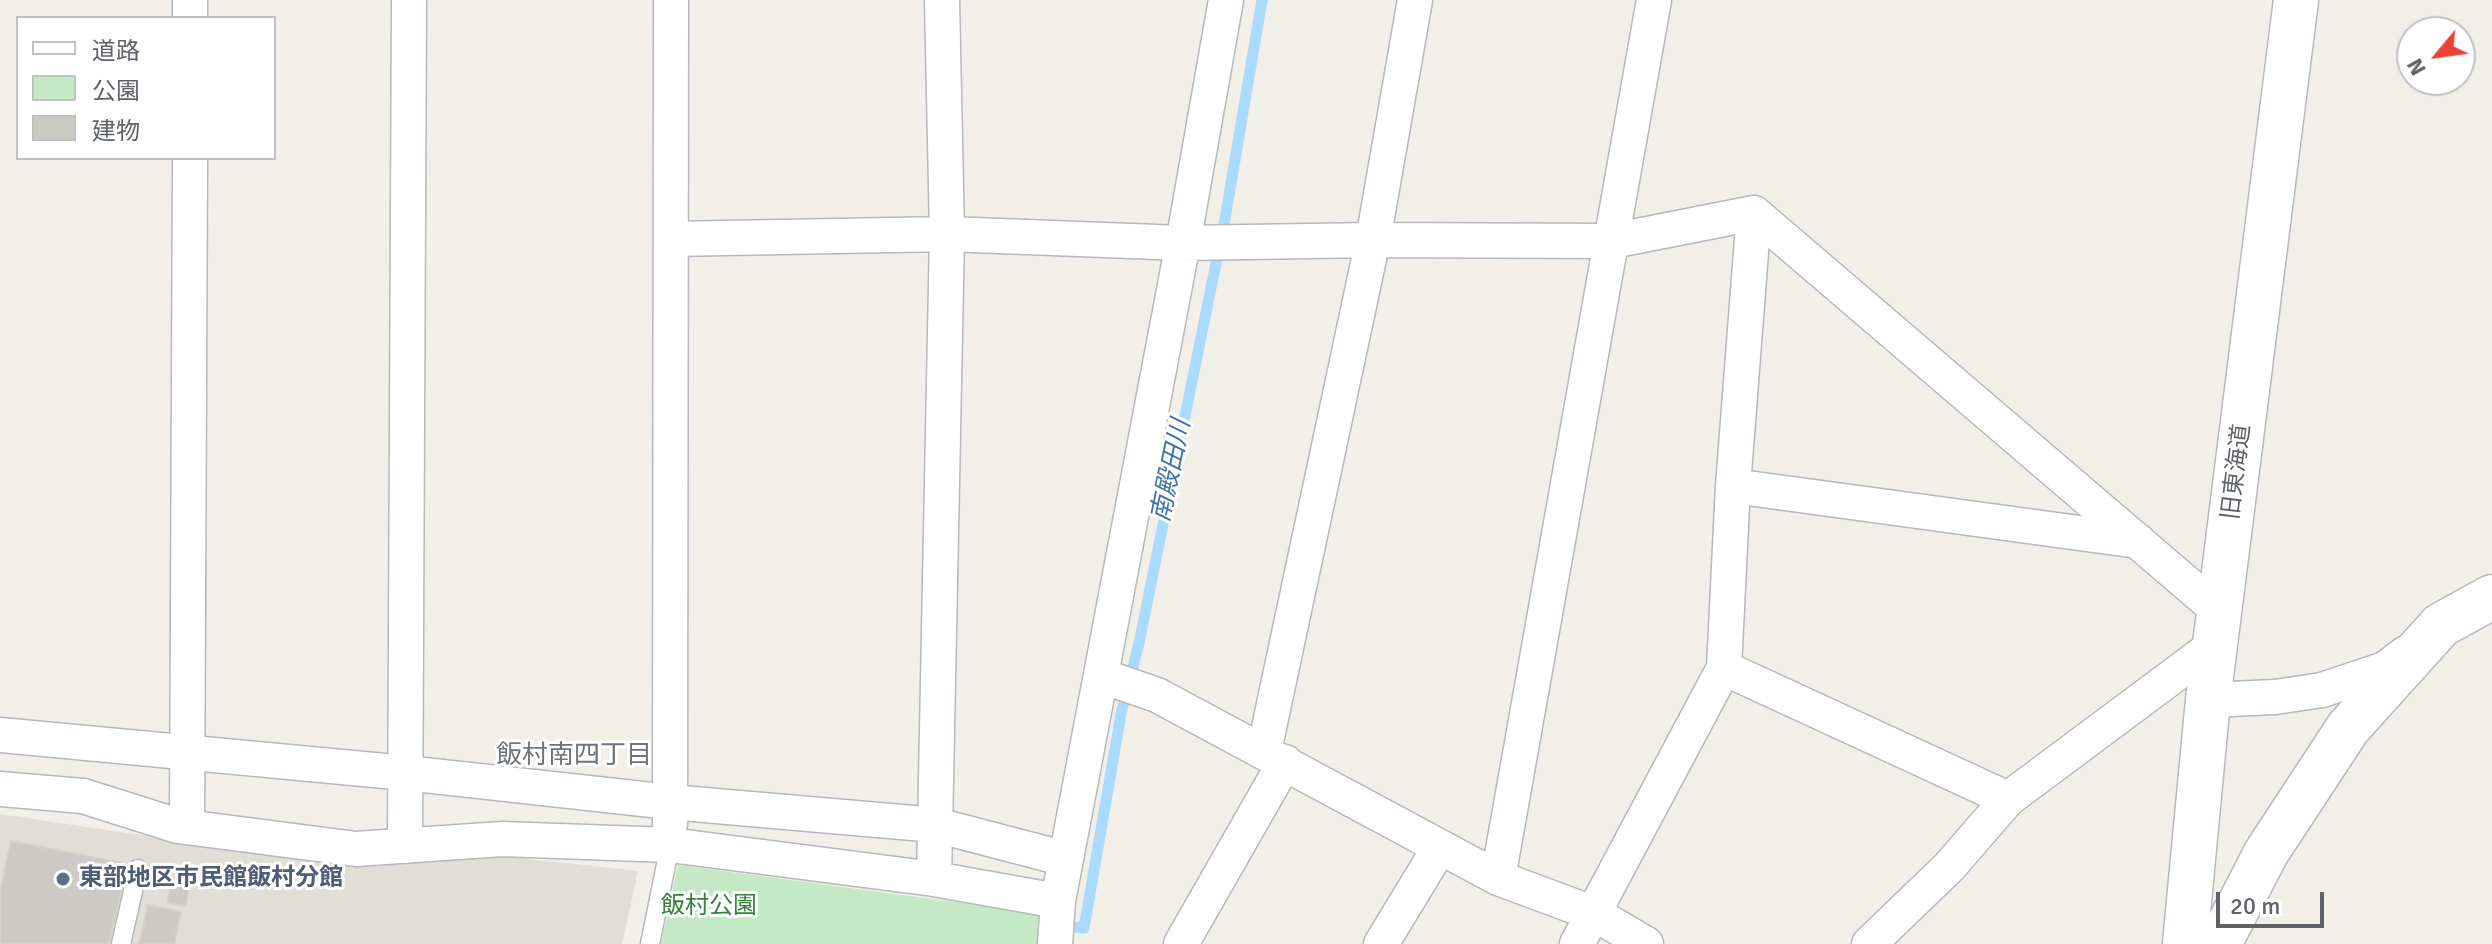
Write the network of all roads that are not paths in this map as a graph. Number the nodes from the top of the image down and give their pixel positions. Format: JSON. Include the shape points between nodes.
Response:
{"nodes":[{"id":1,"x":409,"y":0,"type":"edge"},
{"id":2,"x":671,"y":0,"type":"edge"},
{"id":3,"x":942,"y":0,"type":"edge"},
{"id":4,"x":1226,"y":0,"type":"edge"},
{"id":5,"x":1415,"y":0,"type":"edge"},
{"id":6,"x":1654,"y":0,"type":"edge"},
{"id":7,"x":2296,"y":0,"type":"edge"},
{"id":8,"x":190,"y":160,"type":"edge"},
{"id":9,"x":1754,"y":213,"type":"junction"},
{"id":10,"x":947,"y":234,"type":"junction"},
{"id":11,"x":671,"y":239,"type":"junction"},
{"id":12,"x":1373,"y":240,"type":"junction"},
{"id":13,"x":1612,"y":241,"type":"junction"},
{"id":14,"x":1191,"y":243,"type":"junction"},
{"id":15,"x":1733,"y":486,"type":"junction"},
{"id":16,"x":2138,"y":541,"type":"junction"},
{"id":17,"x":2492,"y":597,"type":"edge"},
{"id":18,"x":2441,"y":625,"type":"junction"},
{"id":19,"x":2218,"y":628,"type":"junction"},
{"id":20,"x":1724,"y":668,"type":"junction"},
{"id":21,"x":1106,"y":678,"type":"junction"},
{"id":22,"x":2208,"y":700,"type":"junction"},
{"id":23,"x":0,"y":735,"type":"edge"},
{"id":24,"x":187,"y":753,"type":"junction"},
{"id":25,"x":1275,"y":756,"type":"junction"},
{"id":26,"x":406,"y":773,"type":"junction"},
{"id":27,"x":0,"y":789,"type":"edge"},
{"id":28,"x":2008,"y":799,"type":"junction"},
{"id":29,"x":670,"y":802,"type":"junction"},
{"id":30,"x":936,"y":825,"type":"junction"},
{"id":31,"x":187,"y":827,"type":"junction"},
{"id":32,"x":670,"y":845,"type":"junction"},
{"id":33,"x":405,"y":846,"type":"junction"},
{"id":34,"x":1440,"y":847,"type":"junction"},
{"id":35,"x":1066,"y":859,"type":"junction"},
{"id":36,"x":138,"y":869,"type":"dead end"},
{"id":37,"x":1498,"y":878,"type":"junction"},
{"id":38,"x":934,"y":879,"type":"junction"},
{"id":39,"x":1058,"y":901,"type":"junction"},
{"id":40,"x":1595,"y":914,"type":"junction"},
{"id":41,"x":121,"y":944,"type":"edge"},
{"id":42,"x":650,"y":944,"type":"edge"},
{"id":43,"x":1055,"y":944,"type":"edge"},
{"id":44,"x":1181,"y":944,"type":"edge"},
{"id":45,"x":1381,"y":944,"type":"edge"},
{"id":46,"x":1577,"y":944,"type":"edge"},
{"id":47,"x":1646,"y":944,"type":"edge"},
{"id":48,"x":1869,"y":944,"type":"edge"},
{"id":49,"x":2185,"y":944,"type":"edge"},
{"id":50,"x":2219,"y":944,"type":"edge"}],
"edges":[{"from":1,"to":26,"type":"street"},
{"from":2,"to":11,"type":"street"},
{"from":3,"to":10,"type":"street"},
{"from":4,"to":14,"type":"street"},
{"from":5,"to":12,"type":"street"},
{"from":6,"to":13,"type":"street"},
{"from":7,"to":19,"type":"street","name":"旧東海道"},
{"from":8,"to":24,"type":"street"},
{"from":9,"to":13,"type":"street"},
{"from":9,"to":15,"type":"street"},
{"from":9,"to":16,"type":"street"},
{"from":10,"to":11,"type":"street"},
{"from":10,"to":14,"type":"street"},
{"from":10,"to":30,"type":"street"},
{"from":11,"to":29,"type":"street"},
{"from":12,"to":13,"type":"street"},
{"from":12,"to":14,"type":"street"},
{"from":12,"to":25,"type":"street"},
{"from":13,"to":37,"type":"street"},
{"from":14,"to":21,"type":"street"},
{"from":15,"to":16,"type":"street"},
{"from":15,"to":20,"type":"street"},
{"from":16,"to":19,"type":"street"},
{"from":17,"to":18,"type":"street"},
{"from":18,"to":22,"type":"street","via":[[2385,669],[2322,690]]},
{"from":18,"to":50,"type":"street","via":[[2348,728],[2266,853]]},
{"from":19,"to":22,"type":"street","name":"旧東海道"},
{"from":19,"to":28,"type":"street"},
{"from":20,"to":28,"type":"street"},
{"from":20,"to":40,"type":"street"},
{"from":21,"to":25,"type":"street","via":[[1146,692]]},
{"from":21,"to":35,"type":"street"},
{"from":22,"to":49,"type":"street","name":"旧東海道"},
{"from":23,"to":24,"type":"street"},
{"from":24,"to":26,"type":"street"},
{"from":24,"to":31,"type":"street"},
{"from":25,"to":34,"type":"street"},
{"from":25,"to":44,"type":"street"},
{"from":26,"to":29,"type":"street"},
{"from":26,"to":33,"type":"street"},
{"from":27,"to":31,"type":"street","via":[[83,796]]},
{"from":28,"to":48,"type":"street","via":[[1949,867]]},
{"from":29,"to":30,"type":"street"},
{"from":29,"to":32,"type":"street"},
{"from":30,"to":35,"type":"street"},
{"from":30,"to":38,"type":"street"},
{"from":31,"to":33,"type":"street","via":[[356,849]]},
{"from":32,"to":33,"type":"street","via":[[502,839]]},
{"from":32,"to":38,"type":"street"},
{"from":32,"to":42,"type":"lane"},
{"from":34,"to":37,"type":"street"},
{"from":34,"to":45,"type":"street"},
{"from":35,"to":39,"type":"street"},
{"from":36,"to":41,"type":"lane"},
{"from":37,"to":40,"type":"street"},
{"from":38,"to":39,"type":"street"},
{"from":39,"to":43,"type":"street"},
{"from":40,"to":46,"type":"street"},
{"from":40,"to":47,"type":"street"}]}
